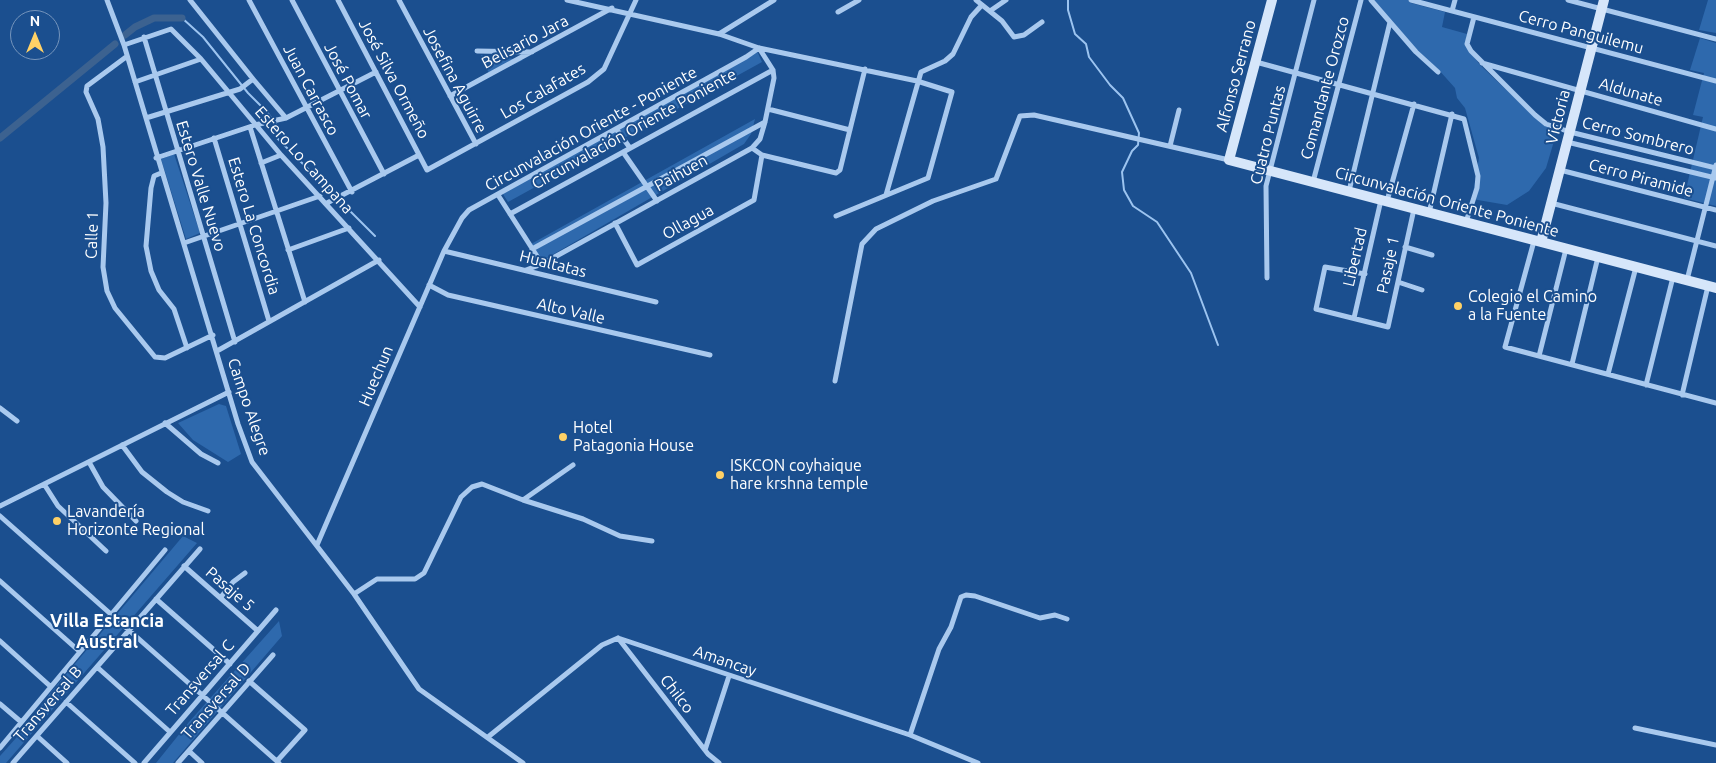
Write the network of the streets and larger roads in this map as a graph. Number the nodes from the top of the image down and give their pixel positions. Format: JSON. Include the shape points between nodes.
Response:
{"nodes":[{"id":1,"x":107,"y":0,"type":"edge"},
{"id":2,"x":190,"y":0,"type":"edge"},
{"id":3,"x":248,"y":0,"type":"edge"},
{"id":4,"x":292,"y":0,"type":"edge"},
{"id":5,"x":338,"y":0,"type":"edge"},
{"id":6,"x":399,"y":0,"type":"edge"},
{"id":7,"x":567,"y":0,"type":"edge"},
{"id":8,"x":636,"y":0,"type":"edge"},
{"id":9,"x":774,"y":0,"type":"edge"},
{"id":10,"x":859,"y":0,"type":"edge"},
{"id":11,"x":976,"y":0,"type":"edge"},
{"id":12,"x":1006,"y":0,"type":"edge"},
{"id":13,"x":1272,"y":0,"type":"edge"},
{"id":14,"x":1314,"y":0,"type":"edge"},
{"id":15,"x":1361,"y":0,"type":"edge"},
{"id":16,"x":1371,"y":0,"type":"edge"},
{"id":17,"x":1411,"y":0,"type":"edge"},
{"id":18,"x":1455,"y":0,"type":"edge"},
{"id":19,"x":1568,"y":0,"type":"edge"},
{"id":20,"x":1603,"y":4,"type":"edge"},
{"id":21,"x":981,"y":6,"type":"junction"},
{"id":22,"x":612,"y":8,"type":"junction"},
{"id":23,"x":990,"y":11,"type":"junction"},
{"id":24,"x":1452,"y":11,"type":"junction"},
{"id":25,"x":838,"y":12,"type":"dead end"},
{"id":26,"x":630,"y":15,"type":"junction"},
{"id":27,"x":1474,"y":17,"type":"junction"},
{"id":28,"x":1042,"y":22,"type":"dead end"},
{"id":29,"x":1390,"y":22,"type":"junction"},
{"id":30,"x":719,"y":34,"type":"junction"},
{"id":31,"x":144,"y":37,"type":"junction"},
{"id":32,"x":1716,"y":39,"type":"edge"},
{"id":33,"x":124,"y":46,"type":"junction"},
{"id":34,"x":759,"y":48,"type":"junction"},
{"id":35,"x":1592,"y":48,"type":"junction"},
{"id":36,"x":477,"y":51,"type":"dead end"},
{"id":37,"x":535,"y":52,"type":"junction"},
{"id":38,"x":126,"y":57,"type":"junction"},
{"id":39,"x":201,"y":59,"type":"junction"},
{"id":40,"x":1256,"y":62,"type":"junction"},
{"id":41,"x":1482,"y":63,"type":"junction"},
{"id":42,"x":865,"y":69,"type":"junction"},
{"id":43,"x":773,"y":70,"type":"junction"},
{"id":44,"x":376,"y":72,"type":"junction"},
{"id":45,"x":1438,"y":72,"type":"dead end"},
{"id":46,"x":1296,"y":73,"type":"junction"},
{"id":47,"x":154,"y":75,"type":"junction"},
{"id":48,"x":253,"y":79,"type":"junction"},
{"id":49,"x":917,"y":81,"type":"junction"},
{"id":50,"x":1716,"y":81,"type":"edge"},
{"id":51,"x":135,"y":82,"type":"junction"},
{"id":52,"x":1340,"y":84,"type":"junction"},
{"id":53,"x":1581,"y":90,"type":"junction"},
{"id":54,"x":227,"y":91,"type":"junction"},
{"id":55,"x":339,"y":92,"type":"junction"},
{"id":56,"x":1374,"y":93,"type":"junction"},
{"id":57,"x":450,"y":96,"type":"junction"},
{"id":58,"x":1414,"y":104,"type":"junction"},
{"id":59,"x":307,"y":108,"type":"junction"},
{"id":60,"x":768,"y":109,"type":"junction"},
{"id":61,"x":1179,"y":110,"type":"dead end"},
{"id":62,"x":165,"y":112,"type":"junction"},
{"id":63,"x":1452,"y":114,"type":"junction"},
{"id":64,"x":146,"y":118,"type":"junction"},
{"id":65,"x":283,"y":118,"type":"junction"},
{"id":66,"x":766,"y":122,"type":"junction"},
{"id":67,"x":252,"y":126,"type":"junction"},
{"id":68,"x":1716,"y":128,"type":"edge"},
{"id":69,"x":617,"y":130,"type":"junction"},
{"id":70,"x":850,"y":130,"type":"junction"},
{"id":71,"x":1569,"y":137,"type":"junction"},
{"id":72,"x":214,"y":138,"type":"junction"},
{"id":73,"x":476,"y":144,"type":"junction"},
{"id":74,"x":1170,"y":146,"type":"junction"},
{"id":75,"x":630,"y":148,"type":"junction"},
{"id":76,"x":752,"y":148,"type":"junction"},
{"id":77,"x":177,"y":150,"type":"junction"},
{"id":78,"x":623,"y":152,"type":"junction"},
{"id":79,"x":419,"y":155,"type":"junction"},
{"id":80,"x":762,"y":155,"type":"junction"},
{"id":81,"x":281,"y":156,"type":"junction"},
{"id":82,"x":156,"y":158,"type":"junction"},
{"id":83,"x":1230,"y":160,"type":"junction"},
{"id":84,"x":261,"y":163,"type":"junction"},
{"id":85,"x":1716,"y":167,"type":"edge"},
{"id":86,"x":427,"y":170,"type":"joint"},
{"id":87,"x":1560,"y":170,"type":"junction"},
{"id":88,"x":1270,"y":171,"type":"junction"},
{"id":89,"x":162,"y":173,"type":"junction"},
{"id":90,"x":384,"y":174,"type":"junction"},
{"id":91,"x":1714,"y":178,"type":"edge"},
{"id":92,"x":1313,"y":182,"type":"junction"},
{"id":93,"x":645,"y":186,"type":"junction"},
{"id":94,"x":352,"y":192,"type":"junction"},
{"id":95,"x":1349,"y":192,"type":"junction"},
{"id":96,"x":498,"y":195,"type":"junction"},
{"id":97,"x":886,"y":195,"type":"junction"},
{"id":98,"x":320,"y":196,"type":"junction"},
{"id":99,"x":657,"y":201,"type":"junction"},
{"id":100,"x":1384,"y":201,"type":"junction"},
{"id":101,"x":329,"y":203,"type":"junction"},
{"id":102,"x":1552,"y":203,"type":"junction"},
{"id":103,"x":1705,"y":208,"type":"junction"},
{"id":104,"x":1414,"y":209,"type":"junction"},
{"id":105,"x":1716,"y":210,"type":"edge"},
{"id":106,"x":276,"y":211,"type":"junction"},
{"id":107,"x":1429,"y":213,"type":"junction"},
{"id":108,"x":510,"y":214,"type":"junction"},
{"id":109,"x":836,"y":216,"type":"dead end"},
{"id":110,"x":462,"y":218,"type":"joint"},
{"id":111,"x":614,"y":223,"type":"junction"},
{"id":112,"x":1466,"y":223,"type":"junction"},
{"id":113,"x":240,"y":224,"type":"junction"},
{"id":114,"x":349,"y":228,"type":"junction"},
{"id":115,"x":204,"y":236,"type":"junction"},
{"id":116,"x":1697,"y":241,"type":"junction"},
{"id":117,"x":1538,"y":242,"type":"junction"},
{"id":118,"x":184,"y":243,"type":"junction"},
{"id":119,"x":1716,"y":246,"type":"edge"},
{"id":120,"x":1405,"y":247,"type":"junction"},
{"id":121,"x":532,"y":249,"type":"junction"},
{"id":122,"x":1566,"y":249,"type":"junction"},
{"id":123,"x":288,"y":250,"type":"junction"},
{"id":124,"x":444,"y":251,"type":"junction"},
{"id":125,"x":1432,"y":255,"type":"dead end"},
{"id":126,"x":1598,"y":257,"type":"junction"},
{"id":127,"x":379,"y":260,"type":"junction"},
{"id":128,"x":542,"y":264,"type":"junction"},
{"id":129,"x":1636,"y":267,"type":"junction"},
{"id":130,"x":526,"y":270,"type":"junction"},
{"id":131,"x":1365,"y":274,"type":"junction"},
{"id":132,"x":1673,"y":277,"type":"junction"},
{"id":133,"x":1267,"y":278,"type":"dead end"},
{"id":134,"x":1687,"y":280,"type":"junction"},
{"id":135,"x":1398,"y":282,"type":"junction"},
{"id":136,"x":429,"y":285,"type":"junction"},
{"id":137,"x":1712,"y":287,"type":"edge"},
{"id":138,"x":1422,"y":290,"type":"dead end"},
{"id":139,"x":305,"y":302,"type":"junction"},
{"id":140,"x":656,"y":302,"type":"dead end"},
{"id":141,"x":420,"y":307,"type":"junction"},
{"id":142,"x":1354,"y":318,"type":"junction"},
{"id":143,"x":269,"y":321,"type":"junction"},
{"id":144,"x":213,"y":335,"type":"junction"},
{"id":145,"x":235,"y":342,"type":"junction"},
{"id":146,"x":187,"y":348,"type":"junction"},
{"id":147,"x":216,"y":351,"type":"junction"},
{"id":148,"x":710,"y":355,"type":"dead end"},
{"id":149,"x":1539,"y":356,"type":"junction"},
{"id":150,"x":1572,"y":364,"type":"junction"},
{"id":151,"x":1608,"y":374,"type":"junction"},
{"id":152,"x":835,"y":381,"type":"dead end"},
{"id":153,"x":1646,"y":385,"type":"junction"},
{"id":154,"x":229,"y":392,"type":"junction"},
{"id":155,"x":1682,"y":395,"type":"junction"},
{"id":156,"x":1716,"y":403,"type":"edge"},
{"id":157,"x":0,"y":408,"type":"edge"},
{"id":158,"x":17,"y":421,"type":"dead end"},
{"id":159,"x":164,"y":423,"type":"junction"},
{"id":160,"x":122,"y":445,"type":"junction"},
{"id":161,"x":89,"y":462,"type":"junction"},
{"id":162,"x":218,"y":464,"type":"dead end"},
{"id":163,"x":573,"y":465,"type":"dead end"},
{"id":164,"x":44,"y":484,"type":"junction"},
{"id":165,"x":523,"y":500,"type":"junction"},
{"id":166,"x":0,"y":506,"type":"edge"},
{"id":167,"x":208,"y":511,"type":"dead end"},
{"id":168,"x":0,"y":516,"type":"edge"},
{"id":169,"x":136,"y":521,"type":"dead end"},
{"id":170,"x":652,"y":541,"type":"dead end"},
{"id":171,"x":317,"y":545,"type":"junction"},
{"id":172,"x":200,"y":549,"type":"dead end"},
{"id":173,"x":165,"y":550,"type":"dead end"},
{"id":174,"x":106,"y":551,"type":"dead end"},
{"id":175,"x":184,"y":566,"type":"junction"},
{"id":176,"x":245,"y":574,"type":"dead end"},
{"id":177,"x":0,"y":581,"type":"edge"},
{"id":178,"x":354,"y":594,"type":"junction"},
{"id":179,"x":221,"y":597,"type":"junction"},
{"id":180,"x":156,"y":599,"type":"junction"},
{"id":181,"x":276,"y":610,"type":"dead end"},
{"id":182,"x":110,"y":614,"type":"junction"},
{"id":183,"x":1068,"y":619,"type":"dead end"},
{"id":184,"x":129,"y":630,"type":"junction"},
{"id":185,"x":258,"y":631,"type":"junction"},
{"id":186,"x":618,"y":638,"type":"junction"},
{"id":187,"x":0,"y":641,"type":"edge"},
{"id":188,"x":79,"y":651,"type":"junction"},
{"id":189,"x":273,"y":655,"type":"dead end"},
{"id":190,"x":230,"y":664,"type":"junction"},
{"id":191,"x":97,"y":667,"type":"junction"},
{"id":192,"x":729,"y":676,"type":"junction"},
{"id":193,"x":250,"y":681,"type":"junction"},
{"id":194,"x":50,"y":686,"type":"junction"},
{"id":195,"x":202,"y":695,"type":"junction"},
{"id":196,"x":66,"y":702,"type":"junction"},
{"id":197,"x":0,"y":704,"type":"edge"},
{"id":198,"x":222,"y":712,"type":"junction"},
{"id":199,"x":20,"y":721,"type":"junction"},
{"id":200,"x":1636,"y":728,"type":"dead end"},
{"id":201,"x":170,"y":732,"type":"junction"},
{"id":202,"x":37,"y":736,"type":"junction"},
{"id":203,"x":910,"y":736,"type":"junction"},
{"id":204,"x":488,"y":737,"type":"junction"},
{"id":205,"x":1716,"y":746,"type":"edge"},
{"id":206,"x":0,"y":748,"type":"edge"},
{"id":207,"x":705,"y":750,"type":"junction"},
{"id":208,"x":189,"y":751,"type":"junction"},
{"id":209,"x":278,"y":762,"type":"edge"},
{"id":210,"x":13,"y":763,"type":"edge"},
{"id":211,"x":67,"y":763,"type":"edge"},
{"id":212,"x":135,"y":763,"type":"edge"},
{"id":213,"x":144,"y":763,"type":"edge"},
{"id":214,"x":178,"y":763,"type":"edge"},
{"id":215,"x":202,"y":763,"type":"edge"},
{"id":216,"x":523,"y":763,"type":"edge"},
{"id":217,"x":719,"y":763,"type":"edge"},
{"id":218,"x":978,"y":763,"type":"edge"}],
"edges":[{"from":1,"to":33,"type":"street","name":"Campo Alegre"},
{"from":2,"to":48,"type":"street"},
{"from":3,"to":59,"type":"street","name":"Juan Carrasco"},
{"from":4,"to":55,"type":"street","name":"José Pomar"},
{"from":5,"to":44,"type":"street","name":"José Silva Ormeño"},
{"from":6,"to":57,"type":"street","name":"Josefina Aguirre"},
{"from":7,"to":22,"type":"street"},
{"from":8,"to":26,"type":"street","name":"Los Calafates"},
{"from":9,"to":30,"type":"street"},
{"from":10,"to":25,"type":"street"},
{"from":11,"to":21,"type":"street"},
{"from":12,"to":23,"type":"street"},
{"from":13,"to":40,"type":"street","name":"Alfonso Serrano"},
{"from":14,"to":46,"type":"street","name":"Cuatro Puntas"},
{"from":15,"to":52,"type":"street","name":"Comandante Orozco"},
{"from":16,"to":29,"type":"street"},
{"from":17,"to":24,"type":"street","name":"Cerro Panguilemu"},
{"from":18,"to":24,"type":"street"},
{"from":19,"to":20,"type":"street"},
{"from":20,"to":32,"type":"street"},
{"from":20,"to":35,"type":"street","name":"Victoria"},
{"from":21,"to":23,"type":"street"},
{"from":21,"to":49,"type":"street","via":[[971,17],[953,54],[940,64],[925,69]]},
{"from":22,"to":26,"type":"street"},
{"from":22,"to":37,"type":"street","name":"Belisario Jara"},
{"from":23,"to":28,"type":"street","via":[[1016,38]]},
{"from":24,"to":27,"type":"street","name":"Cerro Panguilemu"},
{"from":26,"to":30,"type":"street"},
{"from":26,"to":73,"type":"street","name":"Los Calafates","via":[[604,69],[588,82]]},
{"from":27,"to":35,"type":"street","name":"Cerro Panguilemu"},
{"from":27,"to":41,"type":"street","name":"Cerro Sombrero","via":[[1467,44]]},
{"from":29,"to":45,"type":"street"},
{"from":29,"to":56,"type":"street"},
{"from":30,"to":34,"type":"street"},
{"from":31,"to":33,"type":"street"},
{"from":31,"to":39,"type":"street","name":"Estero Lo Campana","via":[[171,29]]},
{"from":31,"to":47,"type":"street","name":"Estero Valle Nuevo"},
{"from":33,"to":38,"type":"street","name":"Campo Alegre"},
{"from":34,"to":42,"type":"street"},
{"from":34,"to":43,"type":"street"},
{"from":34,"to":69,"type":"street","name":"Circunvalación Oriente - Poniente"},
{"from":35,"to":50,"type":"street","name":"Cerro Panguilemu"},
{"from":35,"to":53,"type":"street","name":"Victoria"},
{"from":36,"to":37,"type":"street"},
{"from":37,"to":57,"type":"street","name":"Belisario Jara"},
{"from":38,"to":51,"type":"street","name":"Campo Alegre"},
{"from":38,"to":146,"type":"street","name":"Calle 1","via":[[87,86],[86,92],[98,119],[103,147],[106,196],[103,267],[107,291],[115,308],[156,357],[165,358]]},
{"from":39,"to":47,"type":"street"},
{"from":39,"to":54,"type":"street","name":"Estero Lo Campana"},
{"from":40,"to":46,"type":"street"},
{"from":40,"to":83,"type":"street","name":"Alfonso Serrano"},
{"from":41,"to":53,"type":"street","name":"Aldunate"},
{"from":41,"to":71,"type":"street","name":"Cerro Sombrero","via":[[1535,115]]},
{"from":42,"to":49,"type":"street"},
{"from":42,"to":70,"type":"street"},
{"from":43,"to":60,"type":"street"},
{"from":43,"to":75,"type":"street","name":"Circunvalación Oriente Poniente"},
{"from":44,"to":55,"type":"street"},
{"from":44,"to":79,"type":"street","name":"José Silva Ormeño"},
{"from":46,"to":52,"type":"street"},
{"from":46,"to":88,"type":"street","name":"Cuatro Puntas"},
{"from":47,"to":51,"type":"street"},
{"from":47,"to":62,"type":"street","name":"Estero Valle Nuevo"},
{"from":48,"to":54,"type":"street","via":[[240,89]]},
{"from":48,"to":65,"type":"street"},
{"from":49,"to":97,"type":"street"},
{"from":49,"to":97,"type":"street","via":[[952,92],[928,178]]},
{"from":51,"to":64,"type":"street","name":"Campo Alegre"},
{"from":52,"to":56,"type":"street"},
{"from":52,"to":92,"type":"street","name":"Comandante Orozco"},
{"from":53,"to":68,"type":"street","name":"Aldunate"},
{"from":53,"to":71,"type":"street","name":"Victoria"},
{"from":54,"to":62,"type":"street"},
{"from":54,"to":67,"type":"street","name":"Estero Lo Campana"},
{"from":55,"to":59,"type":"street"},
{"from":55,"to":90,"type":"street","name":"José Pomar"},
{"from":56,"to":58,"type":"street"},
{"from":56,"to":95,"type":"street"},
{"from":57,"to":73,"type":"street","name":"Josefina Aguirre"},
{"from":58,"to":63,"type":"street"},
{"from":58,"to":100,"type":"street","name":"Libertad"},
{"from":59,"to":65,"type":"street"},
{"from":59,"to":94,"type":"street","name":"Juan Carrasco"},
{"from":60,"to":66,"type":"street"},
{"from":60,"to":70,"type":"street"},
{"from":61,"to":74,"type":"street"},
{"from":62,"to":64,"type":"street"},
{"from":62,"to":77,"type":"street","name":"Estero Valle Nuevo"},
{"from":63,"to":107,"type":"street"},
{"from":63,"to":112,"type":"street","via":[[1464,119],[1478,176]]},
{"from":64,"to":82,"type":"street","name":"Campo Alegre"},
{"from":65,"to":67,"type":"street"},
{"from":66,"to":76,"type":"street","via":[[760,139]]},
{"from":66,"to":93,"type":"street"},
{"from":67,"to":72,"type":"street"},
{"from":67,"to":81,"type":"street","name":"Estero Lo Campana"},
{"from":67,"to":84,"type":"street"},
{"from":69,"to":75,"type":"street"},
{"from":69,"to":96,"type":"street","name":"Circunvalación Oriente - Poniente"},
{"from":70,"to":80,"type":"street","via":[[840,170],[836,173]]},
{"from":71,"to":85,"type":"street","name":"Cerro Sombrero"},
{"from":71,"to":87,"type":"street","name":"Victoria"},
{"from":71,"to":91,"type":"street","name":"Cerro Sombrero"},
{"from":72,"to":77,"type":"street"},
{"from":72,"to":113,"type":"street","name":"Estero La Concordia"},
{"from":73,"to":86,"type":"street","name":"Los Calafates"},
{"from":74,"to":83,"type":"street","name":"Circunvalación Oriente Poniente"},
{"from":74,"to":152,"type":"street","name":"Circunvalación Oriente Poniente","via":[[1034,116],[1020,116],[996,179],[933,201],[876,229],[862,244]]},
{"from":75,"to":78,"type":"street","name":"Circunvalación Oriente Poniente"},
{"from":76,"to":80,"type":"street"},
{"from":76,"to":99,"type":"street","name":"Paihuen"},
{"from":77,"to":82,"type":"street"},
{"from":77,"to":115,"type":"street","name":"Estero Valle Nuevo"},
{"from":78,"to":93,"type":"street"},
{"from":78,"to":108,"type":"street","name":"Circunvalación Oriente Poniente"},
{"from":79,"to":86,"type":"street","name":"José Silva Ormeño"},
{"from":79,"to":90,"type":"street"},
{"from":80,"to":111,"type":"street","name":"Ollagua","via":[[754,200],[637,265]]},
{"from":81,"to":84,"type":"street"},
{"from":81,"to":98,"type":"street","name":"Estero Lo Campana"},
{"from":82,"to":89,"type":"street","name":"Campo Alegre"},
{"from":83,"to":88,"type":"street","name":"Circunvalación Oriente Poniente"},
{"from":84,"to":106,"type":"street"},
{"from":85,"to":91,"type":"street"},
{"from":87,"to":102,"type":"street","name":"Victoria"},
{"from":87,"to":103,"type":"street","name":"Cerro Piramide"},
{"from":88,"to":92,"type":"street","name":"Circunvalación Oriente Poniente"},
{"from":88,"to":133,"type":"street","name":"Cuatro Puntas","via":[[1266,186]]},
{"from":89,"to":118,"type":"street","name":"Campo Alegre"},
{"from":89,"to":146,"type":"street","via":[[154,176],[151,188],[146,246],[151,271],[159,290],[174,309]]},
{"from":90,"to":94,"type":"street"},
{"from":91,"to":103,"type":"street"},
{"from":92,"to":95,"type":"street","name":"Circunvalación Oriente Poniente"},
{"from":93,"to":99,"type":"street"},
{"from":93,"to":121,"type":"street"},
{"from":94,"to":101,"type":"street"},
{"from":95,"to":100,"type":"street","name":"Circunvalación Oriente Poniente"},
{"from":96,"to":108,"type":"street"},
{"from":96,"to":110,"type":"street","name":"Circunvalación Oriente - Poniente","via":[[469,210]]},
{"from":97,"to":109,"type":"street"},
{"from":98,"to":101,"type":"street","name":"Estero Lo Campana"},
{"from":98,"to":106,"type":"street"},
{"from":99,"to":111,"type":"street","name":"Paihuen"},
{"from":100,"to":104,"type":"street","name":"Circunvalación Oriente Poniente"},
{"from":100,"to":131,"type":"street","name":"Libertad"},
{"from":101,"to":114,"type":"street","name":"Estero Lo Campana"},
{"from":102,"to":116,"type":"street"},
{"from":102,"to":117,"type":"street","name":"Victoria"},
{"from":103,"to":105,"type":"street","name":"Cerro Piramide"},
{"from":103,"to":116,"type":"street"},
{"from":104,"to":107,"type":"street","name":"Circunvalación Oriente Poniente"},
{"from":104,"to":120,"type":"street","name":"Pasaje 1"},
{"from":106,"to":113,"type":"street"},
{"from":106,"to":123,"type":"street"},
{"from":107,"to":112,"type":"street","name":"Circunvalación Oriente Poniente"},
{"from":108,"to":121,"type":"street"},
{"from":110,"to":124,"type":"street","name":"Huechun"},
{"from":111,"to":128,"type":"street","name":"Paihuen"},
{"from":112,"to":117,"type":"street","name":"Circunvalación Oriente Poniente"},
{"from":113,"to":115,"type":"street"},
{"from":113,"to":143,"type":"street","name":"Estero La Concordia"},
{"from":114,"to":123,"type":"street"},
{"from":114,"to":127,"type":"street","name":"Estero Lo Campana"},
{"from":115,"to":118,"type":"street"},
{"from":115,"to":145,"type":"street","name":"Estero Valle Nuevo"},
{"from":116,"to":119,"type":"street"},
{"from":116,"to":134,"type":"street"},
{"from":117,"to":122,"type":"street","name":"Circunvalación Oriente Poniente"},
{"from":117,"to":149,"type":"street","name":"Victoria","via":[[1505,347]]},
{"from":118,"to":144,"type":"street","name":"Campo Alegre"},
{"from":120,"to":125,"type":"street"},
{"from":120,"to":135,"type":"street","name":"Pasaje 1"},
{"from":121,"to":128,"type":"street"},
{"from":122,"to":126,"type":"street","name":"Circunvalación Oriente Poniente"},
{"from":122,"to":149,"type":"street"},
{"from":123,"to":139,"type":"street"},
{"from":124,"to":130,"type":"street","name":"Hualtatas"},
{"from":124,"to":136,"type":"street","name":"Huechun"},
{"from":126,"to":129,"type":"street","name":"Circunvalación Oriente Poniente"},
{"from":126,"to":150,"type":"street"},
{"from":127,"to":139,"type":"street"},
{"from":127,"to":141,"type":"street","name":"Estero Lo Campana"},
{"from":128,"to":130,"type":"street","name":"Paihuen"},
{"from":129,"to":132,"type":"street","name":"Circunvalación Oriente Poniente"},
{"from":129,"to":151,"type":"street"},
{"from":130,"to":140,"type":"street","name":"Hualtatas"},
{"from":131,"to":142,"type":"street","name":"Libertad"},
{"from":131,"to":142,"type":"street","via":[[1325,266],[1316,309]]},
{"from":132,"to":134,"type":"street","name":"Circunvalación Oriente Poniente"},
{"from":132,"to":153,"type":"street"},
{"from":134,"to":137,"type":"street","name":"Circunvalación Oriente Poniente"},
{"from":135,"to":138,"type":"street"},
{"from":135,"to":142,"type":"street","name":"Pasaje 1","via":[[1388,327]]},
{"from":136,"to":141,"type":"street","name":"Huechun"},
{"from":136,"to":148,"type":"street","name":"Alto Valle","via":[[448,295]]},
{"from":137,"to":155,"type":"street"},
{"from":139,"to":143,"type":"street"},
{"from":141,"to":171,"type":"street","name":"Huechun"},
{"from":143,"to":145,"type":"street"},
{"from":144,"to":146,"type":"street","name":"Calle 1"},
{"from":144,"to":147,"type":"street","name":"Campo Alegre"},
{"from":145,"to":147,"type":"street"},
{"from":147,"to":154,"type":"street","name":"Campo Alegre"},
{"from":149,"to":150,"type":"street"},
{"from":150,"to":151,"type":"street"},
{"from":151,"to":153,"type":"street"},
{"from":153,"to":155,"type":"street"},
{"from":154,"to":159,"type":"street"},
{"from":154,"to":171,"type":"street","name":"Campo Alegre","via":[[252,462]]},
{"from":155,"to":156,"type":"street"},
{"from":157,"to":158,"type":"street"},
{"from":159,"to":160,"type":"street"},
{"from":159,"to":162,"type":"street"},
{"from":160,"to":161,"type":"street"},
{"from":160,"to":167,"type":"street","via":[[142,472],[167,492]]},
{"from":161,"to":164,"type":"street"},
{"from":161,"to":169,"type":"street","via":[[103,487]]},
{"from":163,"to":165,"type":"street"},
{"from":164,"to":166,"type":"street"},
{"from":164,"to":174,"type":"street","via":[[58,506]]},
{"from":165,"to":170,"type":"street","via":[[583,519],[620,536]]},
{"from":165,"to":178,"type":"street","via":[[482,484],[472,487],[461,497],[424,573],[415,579],[378,579]]},
{"from":168,"to":182,"type":"street"},
{"from":171,"to":178,"type":"street","name":"Campo Alegre"},
{"from":172,"to":175,"type":"street","name":"Transversal B"},
{"from":173,"to":182,"type":"street"},
{"from":175,"to":179,"type":"street","name":"Pasaje 5"},
{"from":175,"to":180,"type":"street","name":"Transversal B"},
{"from":176,"to":179,"type":"street","via":[[233,582]]},
{"from":177,"to":188,"type":"street"},
{"from":178,"to":204,"type":"street","name":"Campo Alegre","via":[[419,689]]},
{"from":179,"to":185,"type":"street","name":"Pasaje 5"},
{"from":180,"to":184,"type":"street","name":"Transversal B"},
{"from":180,"to":190,"type":"street"},
{"from":181,"to":185,"type":"street","name":"Transversal C"},
{"from":182,"to":184,"type":"street"},
{"from":182,"to":188,"type":"street"},
{"from":183,"to":203,"type":"street","via":[[1055,615],[1040,618],[975,596],[961,597],[939,649]]},
{"from":184,"to":191,"type":"street","name":"Transversal B"},
{"from":184,"to":195,"type":"street"},
{"from":185,"to":190,"type":"street","name":"Transversal C"},
{"from":186,"to":192,"type":"street","name":"Amancay"},
{"from":186,"to":204,"type":"street","via":[[602,645]]},
{"from":186,"to":207,"type":"street","name":"Chilco"},
{"from":187,"to":194,"type":"street"},
{"from":188,"to":194,"type":"street"},
{"from":189,"to":193,"type":"street","name":"Transversal D"},
{"from":190,"to":195,"type":"street","name":"Transversal C"},
{"from":191,"to":196,"type":"street","name":"Transversal B"},
{"from":191,"to":201,"type":"street"},
{"from":192,"to":203,"type":"street","name":"Amancay"},
{"from":192,"to":207,"type":"street"},
{"from":193,"to":198,"type":"street","name":"Transversal D"},
{"from":193,"to":209,"type":"street","via":[[305,730]]},
{"from":194,"to":199,"type":"street"},
{"from":195,"to":198,"type":"street"},
{"from":195,"to":201,"type":"street","name":"Transversal C"},
{"from":196,"to":202,"type":"street","name":"Transversal B"},
{"from":196,"to":212,"type":"street"},
{"from":197,"to":199,"type":"street"},
{"from":198,"to":208,"type":"street","name":"Transversal D"},
{"from":198,"to":209,"type":"street"},
{"from":199,"to":206,"type":"street"},
{"from":200,"to":205,"type":"street"},
{"from":201,"to":213,"type":"street","name":"Transversal C"},
{"from":202,"to":210,"type":"street","name":"Transversal B"},
{"from":202,"to":211,"type":"street"},
{"from":203,"to":218,"type":"street","name":"Amancay"},
{"from":204,"to":216,"type":"street","name":"Campo Alegre"},
{"from":207,"to":217,"type":"street","name":"Chilco"},
{"from":208,"to":214,"type":"street","name":"Transversal D"},
{"from":208,"to":215,"type":"street"}]}
